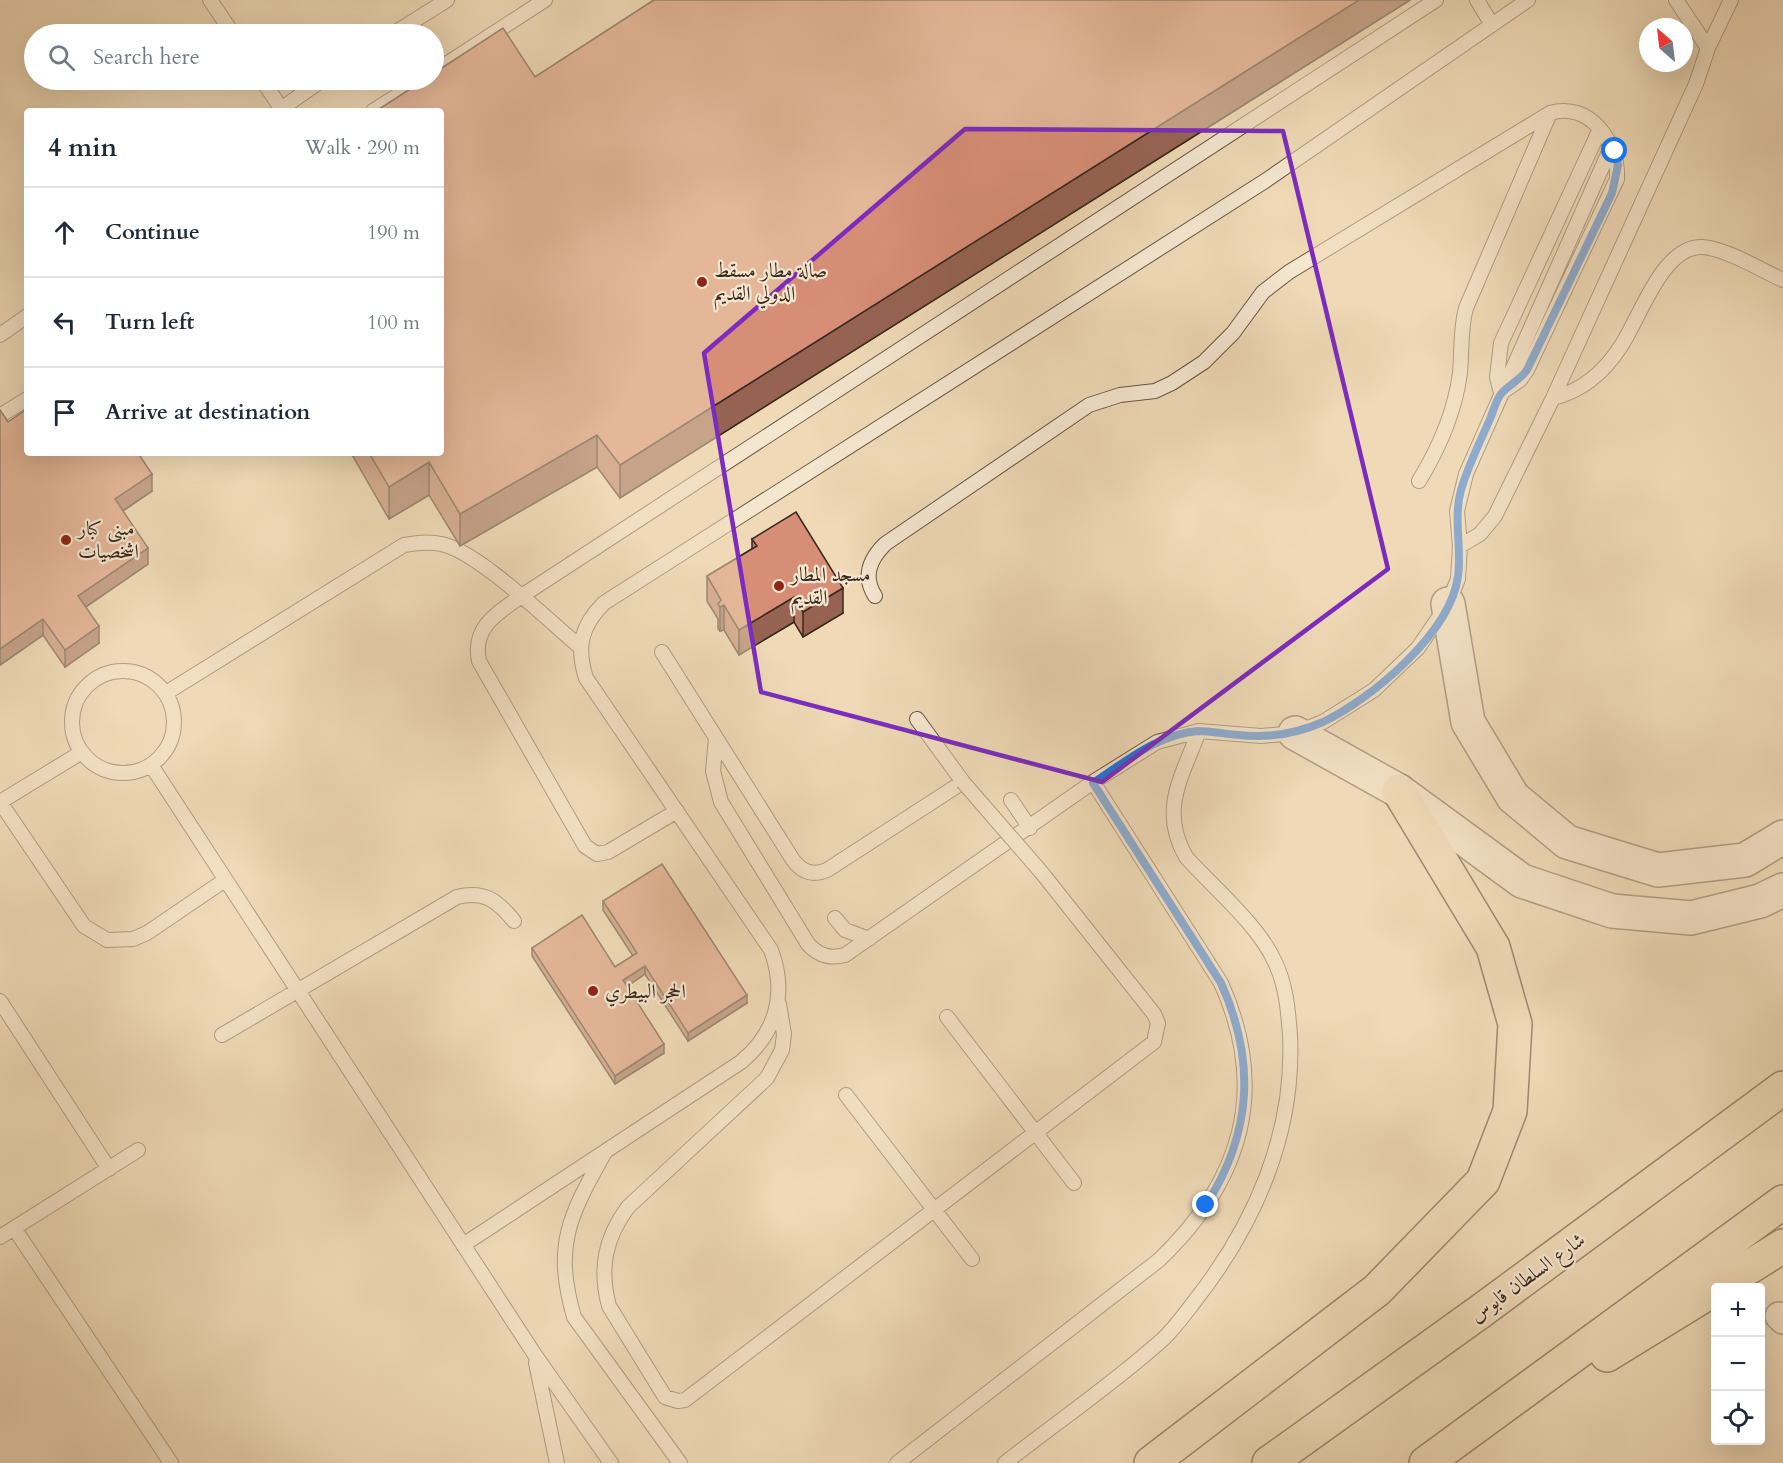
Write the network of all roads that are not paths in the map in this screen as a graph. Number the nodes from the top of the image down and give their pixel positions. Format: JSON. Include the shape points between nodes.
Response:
{"nodes":[{"id":1,"x":210,"y":0,"type":"edge"},
{"id":2,"x":447,"y":0,"type":"edge"},
{"id":3,"x":545,"y":0,"type":"edge"},
{"id":4,"x":1436,"y":0,"type":"edge"},
{"id":5,"x":1477,"y":0,"type":"edge"},
{"id":6,"x":1528,"y":0,"type":"edge"},
{"id":7,"x":1676,"y":0,"type":"edge"},
{"id":8,"x":1731,"y":0,"type":"edge"},
{"id":9,"x":226,"y":24,"type":"edge"},
{"id":10,"x":409,"y":24,"type":"edge"},
{"id":11,"x":1492,"y":25,"type":"junction"},
{"id":12,"x":1708,"y":48,"type":"junction"},
{"id":13,"x":444,"y":66,"type":"edge"},
{"id":14,"x":268,"y":90,"type":"edge"},
{"id":15,"x":308,"y":90,"type":"edge"},
{"id":16,"x":406,"y":90,"type":"edge"},
{"id":17,"x":280,"y":108,"type":"edge"},
{"id":18,"x":284,"y":108,"type":"edge"},
{"id":19,"x":378,"y":108,"type":"edge"},
{"id":20,"x":1550,"y":113,"type":"junction"},
{"id":21,"x":1600,"y":129,"type":"junction"},
{"id":22,"x":1612,"y":145,"type":"junction"},
{"id":23,"x":1783,"y":280,"type":"edge"},
{"id":24,"x":24,"y":319,"type":"edge"},
{"id":25,"x":0,"y":335,"type":"edge"},
{"id":26,"x":1501,"y":393,"type":"junction"},
{"id":27,"x":1553,"y":398,"type":"junction"},
{"id":28,"x":24,"y":401,"type":"edge"},
{"id":29,"x":1,"y":415,"type":"edge"},
{"id":30,"x":1419,"y":481,"type":"dead end"},
{"id":31,"x":1460,"y":546,"type":"junction"},
{"id":32,"x":520,"y":597,"type":"junction"},
{"id":33,"x":875,"y":597,"type":"dead end"},
{"id":34,"x":1448,"y":604,"type":"junction"},
{"id":35,"x":579,"y":646,"type":"junction"},
{"id":36,"x":662,"y":652,"type":"dead end"},
{"id":37,"x":166,"y":693,"type":"junction"},
{"id":38,"x":917,"y":719,"type":"dead end"},
{"id":39,"x":1199,"y":731,"type":"junction"},
{"id":40,"x":1295,"y":733,"type":"junction"},
{"id":41,"x":716,"y":738,"type":"junction"},
{"id":42,"x":81,"y":752,"type":"junction"},
{"id":43,"x":151,"y":765,"type":"junction"},
{"id":44,"x":963,"y":782,"type":"junction"},
{"id":45,"x":1093,"y":783,"type":"junction"},
{"id":46,"x":1399,"y":791,"type":"junction"},
{"id":47,"x":1011,"y":800,"type":"dead end"},
{"id":48,"x":0,"y":802,"type":"edge"},
{"id":49,"x":677,"y":812,"type":"junction"},
{"id":50,"x":1030,"y":828,"type":"junction"},
{"id":51,"x":1783,"y":837,"type":"edge"},
{"id":52,"x":225,"y":880,"type":"junction"},
{"id":53,"x":1783,"y":890,"type":"edge"},
{"id":54,"x":835,"y":918,"type":"dead end"},
{"id":55,"x":514,"y":921,"type":"dead end"},
{"id":56,"x":869,"y":939,"type":"junction"},
{"id":57,"x":298,"y":991,"type":"junction"},
{"id":58,"x":0,"y":1001,"type":"edge"},
{"id":59,"x":778,"y":1002,"type":"junction"},
{"id":60,"x":947,"y":1017,"type":"dead end"},
{"id":61,"x":222,"y":1035,"type":"dead end"},
{"id":62,"x":1783,"y":1088,"type":"edge"},
{"id":63,"x":846,"y":1095,"type":"dead end"},
{"id":64,"x":1036,"y":1133,"type":"junction"},
{"id":65,"x":138,"y":1150,"type":"dead end"},
{"id":66,"x":606,"y":1150,"type":"junction"},
{"id":67,"x":109,"y":1168,"type":"junction"},
{"id":68,"x":1074,"y":1184,"type":"dead end"},
{"id":69,"x":1783,"y":1202,"type":"edge"},
{"id":70,"x":934,"y":1210,"type":"junction"},
{"id":71,"x":14,"y":1228,"type":"junction"},
{"id":72,"x":0,"y":1237,"type":"edge"},
{"id":73,"x":463,"y":1245,"type":"junction"},
{"id":74,"x":1783,"y":1246,"type":"edge"},
{"id":75,"x":972,"y":1259,"type":"dead end"},
{"id":76,"x":1724,"y":1283,"type":"edge"},
{"id":77,"x":1711,"y":1291,"type":"edge"},
{"id":78,"x":535,"y":1355,"type":"junction"},
{"id":79,"x":171,"y":1463,"type":"edge"},
{"id":80,"x":557,"y":1463,"type":"edge"},
{"id":81,"x":611,"y":1463,"type":"edge"},
{"id":82,"x":680,"y":1463,"type":"edge"},
{"id":83,"x":897,"y":1463,"type":"edge"},
{"id":84,"x":1005,"y":1463,"type":"edge"},
{"id":85,"x":1151,"y":1463,"type":"edge"},
{"id":86,"x":1269,"y":1463,"type":"edge"},
{"id":87,"x":1426,"y":1463,"type":"edge"},
{"id":88,"x":1432,"y":1463,"type":"edge"}],
"edges":[{"from":1,"to":9,"type":"lane"},
{"from":2,"to":10,"type":"lane"},
{"from":3,"to":13,"type":"lane"},
{"from":4,"to":32,"type":"lane"},
{"from":5,"to":11,"type":"lane"},
{"from":6,"to":11,"type":"lane"},
{"from":7,"to":12,"type":"lane"},
{"from":8,"to":12,"type":"lane"},
{"from":11,"to":35,"type":"lane","via":[[1265,181],[604,603],[593,615]]},
{"from":12,"to":27,"type":"lane","via":[[1696,84]]},
{"from":14,"to":17,"type":"lane"},
{"from":15,"to":18,"type":"lane"},
{"from":16,"to":19,"type":"lane"},
{"from":20,"to":21,"type":"lane","via":[[1582,113]]},
{"from":20,"to":30,"type":"lane","via":[[1466,308],[1455,396],[1441,440]]},
{"from":20,"to":33,"type":"lane","via":[[1289,272],[1263,292],[1219,349],[1180,378],[1155,391],[1120,395],[1081,410],[885,544],[876,553],[868,572]]},
{"from":21,"to":22,"type":"lane"},
{"from":21,"to":26,"type":"lane","via":[[1501,343],[1497,368]]},
{"from":22,"to":26,"type":"lane"},
{"from":22,"to":26,"type":"lane","via":[[1618,165],[1612,193],[1527,370]]},
{"from":23,"to":27,"type":"lane","via":[[1712,248],[1688,249],[1669,262],[1611,360],[1579,388]]},
{"from":24,"to":25,"type":"lane"},
{"from":26,"to":31,"type":"lane","via":[[1460,492]]},
{"from":27,"to":31,"type":"lane","via":[[1495,516],[1480,534]]},
{"from":28,"to":29,"type":"lane"},
{"from":31,"to":34,"type":"lane","via":[[1458,579]]},
{"from":32,"to":35,"type":"lane"},
{"from":32,"to":37,"type":"lane","via":[[458,549],[441,543],[404,545]]},
{"from":32,"to":49,"type":"lane","via":[[482,630],[479,661],[585,846],[597,854],[608,852]]},
{"from":34,"to":40,"type":"lane","via":[[1418,648],[1374,690],[1323,722]]},
{"from":34,"to":51,"type":"street","via":[[1468,722],[1513,797],[1567,842],[1658,870],[1745,860]]},
{"from":35,"to":49,"type":"lane","via":[[586,678]]},
{"from":36,"to":41,"type":"lane"},
{"from":37,"to":42,"type":"lane","via":[[141,674],[126,671],[94,680],[82,691],[72,721]]},
{"from":37,"to":43,"type":"lane","via":[[175,724],[163,754]]},
{"from":38,"to":44,"type":"lane"},
{"from":39,"to":40,"type":"lane","via":[[1262,736]]},
{"from":39,"to":45,"type":"lane","via":[[1157,742]]},
{"from":39,"to":84,"type":"lane","via":[[1176,790],[1173,825],[1186,857],[1263,941],[1282,981],[1291,1055],[1275,1156],[1227,1256],[1163,1339]]},
{"from":40,"to":46,"type":"street"},
{"from":41,"to":44,"type":"lane","via":[[798,867],[813,874],[827,870]]},
{"from":41,"to":56,"type":"lane","via":[[713,771],[721,802],[808,944],[820,954],[837,957]]},
{"from":42,"to":43,"type":"lane","via":[[92,763],[121,773]]},
{"from":42,"to":48,"type":"lane"},
{"from":43,"to":52,"type":"lane"},
{"from":44,"to":64,"type":"lane","bridge":true,"via":[[1042,873],[1155,1014],[1158,1023],[1154,1042],[1147,1050]]},
{"from":45,"to":50,"type":"lane"},
{"from":45,"to":83,"type":"lane","via":[[1221,983],[1235,1014],[1245,1063],[1237,1138],[1219,1185],[1192,1225],[1159,1260]]},
{"from":46,"to":53,"type":"street","via":[[1522,881],[1612,911],[1691,918],[1760,902]]},
{"from":46,"to":85,"type":"highway","via":[[1493,947],[1515,1024],[1510,1111],[1483,1181],[1377,1290]]},
{"from":47,"to":50,"type":"lane"},
{"from":48,"to":52,"type":"lane","via":[[84,926],[107,940],[133,939],[147,933]]},
{"from":49,"to":59,"type":"lane","via":[[771,950],[777,966]]},
{"from":50,"to":56,"type":"lane"},
{"from":52,"to":57,"type":"lane"},
{"from":54,"to":56,"type":"lane","via":[[845,930]]},
{"from":55,"to":57,"type":"lane","via":[[487,896],[457,897]]},
{"from":57,"to":61,"type":"lane"},
{"from":57,"to":73,"type":"lane"},
{"from":58,"to":67,"type":"lane"},
{"from":59,"to":66,"type":"lane","via":[[766,1036],[748,1056]]},
{"from":59,"to":70,"type":"lane","via":[[783,1018],[782,1050],[767,1078],[628,1207],[605,1254],[604,1289],[609,1306],[665,1397],[685,1400]]},
{"from":60,"to":64,"type":"lane"},
{"from":62,"to":86,"type":"highway","name":"شارع السلطان قابوس"},
{"from":63,"to":70,"type":"lane"},
{"from":64,"to":68,"type":"lane"},
{"from":64,"to":70,"type":"lane"},
{"from":65,"to":67,"type":"lane"},
{"from":66,"to":73,"type":"lane"},
{"from":66,"to":82,"type":"lane","via":[[575,1208],[566,1234],[567,1290],[574,1317]]},
{"from":67,"to":71,"type":"lane"},
{"from":69,"to":87,"type":"highway"},
{"from":70,"to":75,"type":"lane"},
{"from":71,"to":72,"type":"lane"},
{"from":71,"to":79,"type":"lane"},
{"from":73,"to":78,"type":"lane"},
{"from":74,"to":76,"type":"highway"},
{"from":77,"to":88,"type":"highway"},
{"from":78,"to":80,"type":"lane"},
{"from":78,"to":81,"type":"lane"}]}
